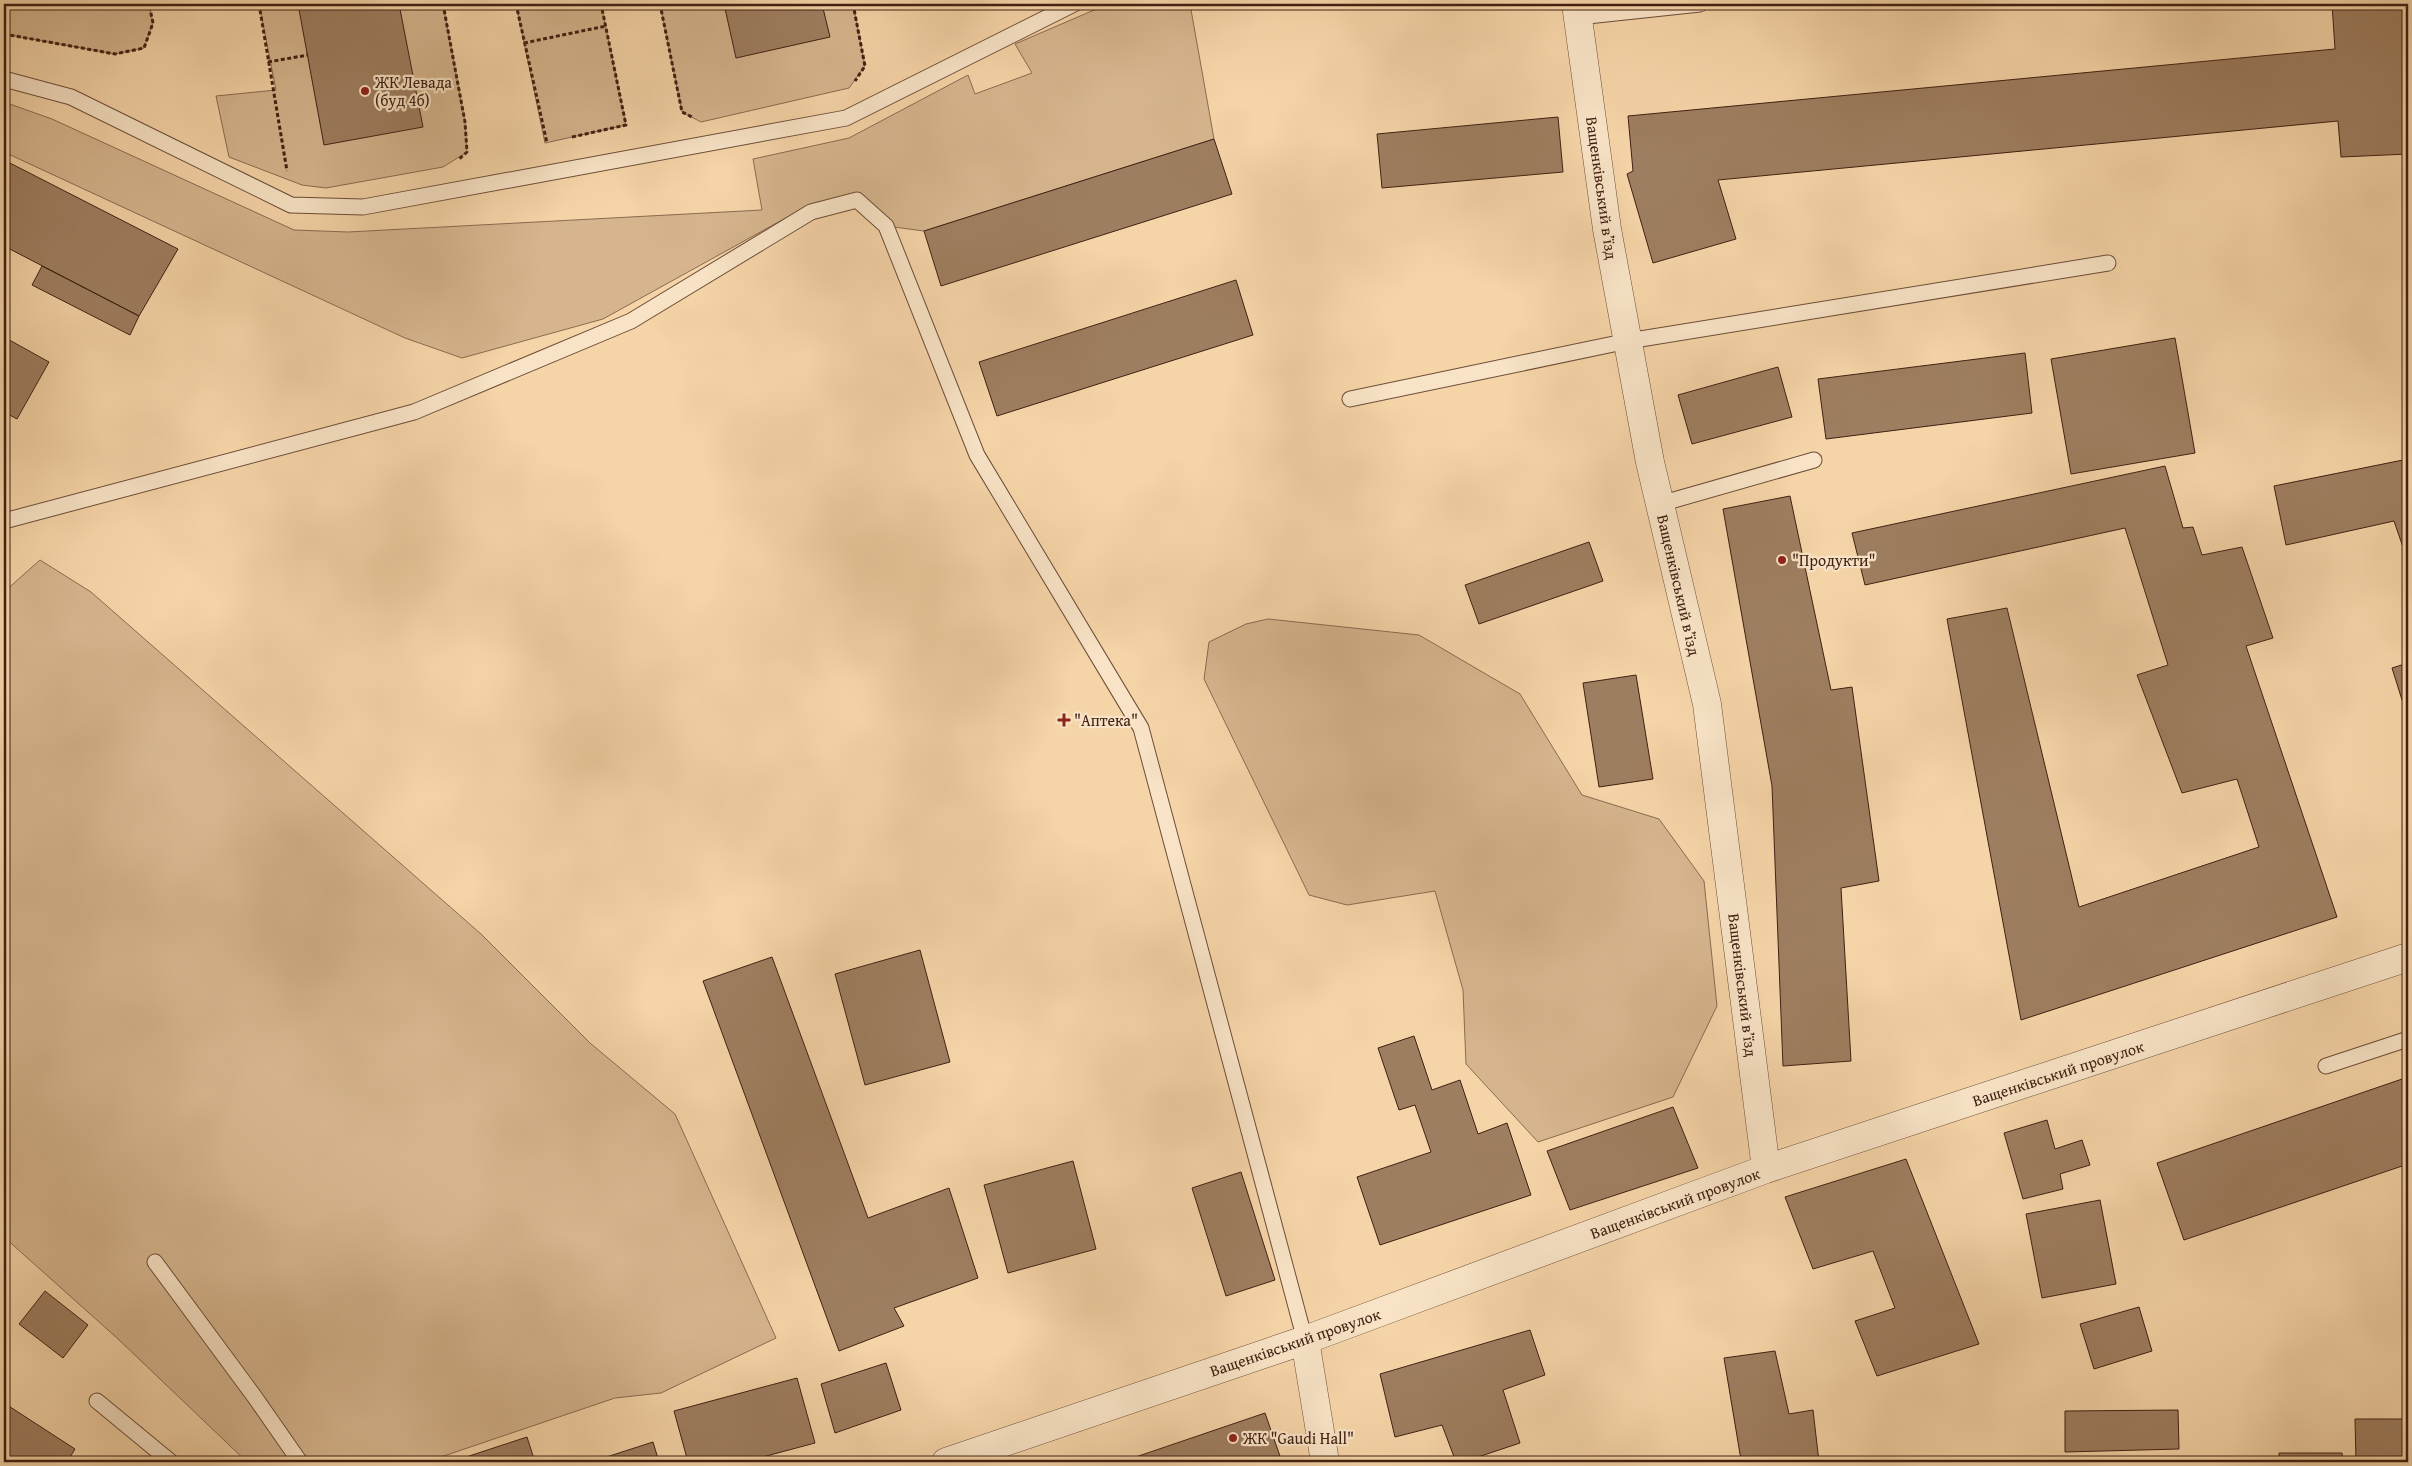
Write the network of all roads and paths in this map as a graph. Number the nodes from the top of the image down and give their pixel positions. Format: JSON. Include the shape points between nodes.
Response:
{"nodes":[{"id":1,"x":149,"y":4,"type":"edge"},
{"id":2,"x":259,"y":4,"type":"edge"},
{"id":3,"x":443,"y":4,"type":"edge"},
{"id":4,"x":516,"y":4,"type":"edge"},
{"id":5,"x":601,"y":4,"type":"edge"},
{"id":6,"x":660,"y":4,"type":"edge"},
{"id":7,"x":853,"y":4,"type":"edge"},
{"id":8,"x":1074,"y":4,"type":"edge"},
{"id":9,"x":1700,"y":4,"type":"edge"},
{"id":10,"x":1577,"y":11,"type":"edge"},
{"id":11,"x":606,"y":26,"type":"junction"},
{"id":12,"x":4,"y":34,"type":"edge"},
{"id":13,"x":524,"y":42,"type":"junction"},
{"id":14,"x":308,"y":55,"type":"dead end"},
{"id":15,"x":268,"y":62,"type":"junction"},
{"id":16,"x":4,"y":79,"type":"edge"},
{"id":17,"x":850,"y":88,"type":"dead end"},
{"id":18,"x":694,"y":119,"type":"dead end"},
{"id":19,"x":563,"y":139,"type":"dead end"},
{"id":20,"x":554,"y":141,"type":"dead end"},
{"id":21,"x":451,"y":167,"type":"dead end"},
{"id":22,"x":288,"y":180,"type":"dead end"},
{"id":23,"x":2108,"y":263,"type":"dead end"},
{"id":24,"x":1628,"y":341,"type":"junction"},
{"id":25,"x":1350,"y":399,"type":"dead end"},
{"id":26,"x":1814,"y":460,"type":"dead end"},
{"id":27,"x":1660,"y":504,"type":"junction"},
{"id":28,"x":4,"y":521,"type":"edge"},
{"id":29,"x":2408,"y":957,"type":"edge"},
{"id":30,"x":2408,"y":1039,"type":"edge"},
{"id":31,"x":2326,"y":1066,"type":"dead end"},
{"id":32,"x":1766,"y":1169,"type":"junction"},
{"id":33,"x":155,"y":1262,"type":"dead end"},
{"id":34,"x":1304,"y":1340,"type":"junction"},
{"id":35,"x":97,"y":1401,"type":"dead end"},
{"id":36,"x":171,"y":1462,"type":"edge"},
{"id":37,"x":300,"y":1462,"type":"edge"},
{"id":38,"x":946,"y":1462,"type":"edge"},
{"id":39,"x":1325,"y":1462,"type":"edge"}],
"edges":[{"from":1,"to":12,"type":"path","via":[[153,23],[144,48],[115,54]]},
{"from":2,"to":15,"type":"path"},
{"from":3,"to":21,"type":"path","via":[[465,122],[467,152]]},
{"from":4,"to":13,"type":"path"},
{"from":5,"to":11,"type":"path"},
{"from":6,"to":18,"type":"path","via":[[682,112]]},
{"from":7,"to":17,"type":"path","via":[[865,66]]},
{"from":8,"to":16,"type":"lane","via":[[846,118],[363,207],[291,205],[72,97]]},
{"from":9,"to":10,"type":"lane"},
{"from":10,"to":24,"type":"street","name":"Ващенківський в’їзд","via":[[1607,229]]},
{"from":11,"to":13,"type":"path"},
{"from":11,"to":19,"type":"path","via":[[626,125]]},
{"from":13,"to":20,"type":"path","via":[[545,143]]},
{"from":14,"to":15,"type":"path"},
{"from":15,"to":22,"type":"path"},
{"from":23,"to":24,"type":"lane"},
{"from":24,"to":25,"type":"lane"},
{"from":24,"to":27,"type":"street","name":"Ващенківський в’їзд"},
{"from":26,"to":27,"type":"lane"},
{"from":27,"to":32,"type":"street","name":"Ващенківський в’їзд","via":[[1707,704]]},
{"from":28,"to":34,"type":"lane","via":[[414,412],[631,321],[811,212],[857,200],[886,226],[978,455],[1141,728]]},
{"from":29,"to":32,"type":"street","name":"Ващенківський провулок"},
{"from":30,"to":31,"type":"lane"},
{"from":32,"to":34,"type":"street","name":"Ващенківський провулок"},
{"from":33,"to":37,"type":"lane"},
{"from":34,"to":38,"type":"street","name":"Ващенківський провулок"},
{"from":34,"to":39,"type":"street"},
{"from":35,"to":36,"type":"lane"}]}
